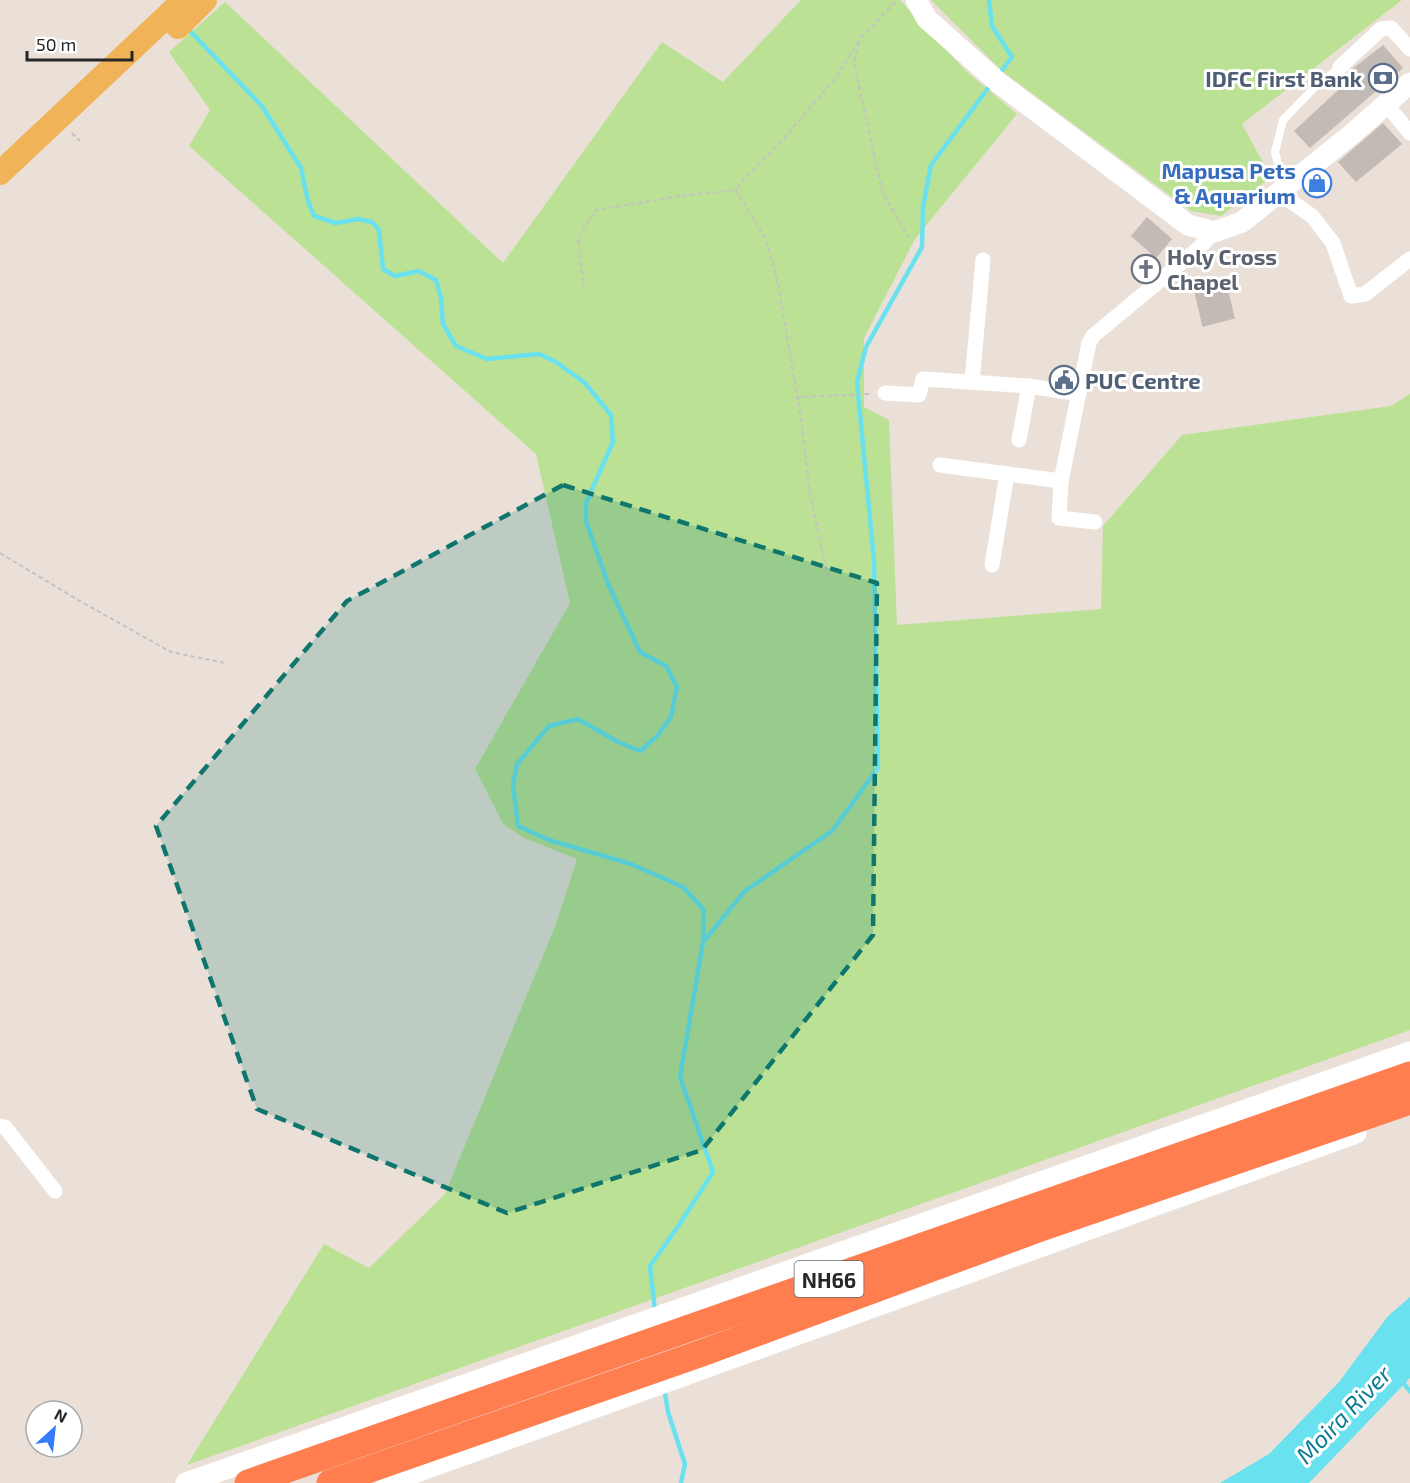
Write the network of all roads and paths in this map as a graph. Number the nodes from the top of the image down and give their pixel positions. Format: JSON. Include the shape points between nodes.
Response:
{"nodes":[{"id":1,"x":184,"y":0,"type":"edge"},
{"id":2,"x":205,"y":0,"type":"edge"},
{"id":3,"x":897,"y":0,"type":"edge"},
{"id":4,"x":916,"y":0,"type":"edge"},
{"id":5,"x":860,"y":39,"type":"junction"},
{"id":6,"x":1410,"y":49,"type":"edge"},
{"id":7,"x":1340,"y":67,"type":"joint"},
{"id":8,"x":98,"y":79,"type":"junction"},
{"id":9,"x":1410,"y":83,"type":"edge"},
{"id":10,"x":1386,"y":104,"type":"junction"},
{"id":11,"x":1410,"y":133,"type":"edge"},
{"id":12,"x":0,"y":173,"type":"edge"},
{"id":13,"x":735,"y":189,"type":"junction"},
{"id":14,"x":1282,"y":191,"type":"junction"},
{"id":15,"x":1214,"y":232,"type":"junction"},
{"id":16,"x":908,"y":237,"type":"dead end"},
{"id":17,"x":1410,"y":259,"type":"edge"},
{"id":18,"x":983,"y":260,"type":"dead end"},
{"id":19,"x":584,"y":289,"type":"dead end"},
{"id":20,"x":972,"y":382,"type":"junction"},
{"id":21,"x":1029,"y":386,"type":"junction"},
{"id":22,"x":885,"y":393,"type":"joint"},
{"id":23,"x":1079,"y":393,"type":"junction"},
{"id":24,"x":797,"y":398,"type":"junction"},
{"id":25,"x":1019,"y":440,"type":"dead end"},
{"id":26,"x":940,"y":465,"type":"dead end"},
{"id":27,"x":1007,"y":474,"type":"junction"},
{"id":28,"x":1061,"y":481,"type":"junction"},
{"id":29,"x":1095,"y":522,"type":"dead end"},
{"id":30,"x":0,"y":553,"type":"edge"},
{"id":31,"x":992,"y":565,"type":"dead end"},
{"id":32,"x":828,"y":577,"type":"dead end"},
{"id":33,"x":225,"y":663,"type":"dead end"},
{"id":34,"x":1410,"y":1052,"type":"edge"},
{"id":35,"x":1410,"y":1075,"type":"edge"},
{"id":36,"x":1410,"y":1101,"type":"edge"},
{"id":37,"x":1410,"y":1114,"type":"edge"},
{"id":38,"x":0,"y":1126,"type":"edge"},
{"id":39,"x":55,"y":1191,"type":"dead end"},
{"id":40,"x":186,"y":1483,"type":"edge"},
{"id":41,"x":248,"y":1483,"type":"edge"},
{"id":42,"x":330,"y":1483,"type":"edge"},
{"id":43,"x":386,"y":1483,"type":"edge"}],
"edges":[{"from":1,"to":8,"type":"main road"},
{"from":2,"to":8,"type":"main road","via":[[176,28]]},
{"from":3,"to":5,"type":"path"},
{"from":4,"to":15,"type":"street","via":[[927,19],[994,79],[1188,225]]},
{"from":5,"to":13,"type":"path","via":[[837,76]]},
{"from":5,"to":16,"type":"path","via":[[854,63],[882,191]]},
{"from":6,"to":7,"type":"street","via":[[1391,28],[1381,28]]},
{"from":7,"to":14,"type":"lane","via":[[1283,120],[1275,152]]},
{"from":8,"to":12,"type":"main road"},
{"from":9,"to":10,"type":"street"},
{"from":10,"to":11,"type":"street"},
{"from":10,"to":14,"type":"street"},
{"from":13,"to":19,"type":"path","via":[[596,210],[578,238]]},
{"from":13,"to":24,"type":"path","via":[[766,240],[778,284]]},
{"from":14,"to":15,"type":"street","via":[[1242,222]]},
{"from":14,"to":17,"type":"street","via":[[1312,216],[1333,243],[1351,296],[1365,294]]},
{"from":15,"to":23,"type":"street","via":[[1093,336]]},
{"from":18,"to":20,"type":"street"},
{"from":20,"to":21,"type":"street"},
{"from":20,"to":22,"type":"street","via":[[923,379],[919,395]]},
{"from":21,"to":23,"type":"street"},
{"from":21,"to":25,"type":"street"},
{"from":22,"to":24,"type":"path"},
{"from":23,"to":28,"type":"street"},
{"from":24,"to":32,"type":"path","via":[[810,495]]},
{"from":26,"to":27,"type":"street"},
{"from":27,"to":28,"type":"street"},
{"from":27,"to":31,"type":"street"},
{"from":28,"to":29,"type":"street","via":[[1059,518]]},
{"from":30,"to":33,"type":"path","via":[[171,652]]},
{"from":34,"to":40,"type":"street"},
{"from":35,"to":41,"type":"highway","number":"NH66"},
{"from":36,"to":42,"type":"highway","number":"NH66"},
{"from":37,"to":43,"type":"street"},
{"from":38,"to":39,"type":"street","via":[[6,1127]]}]}
